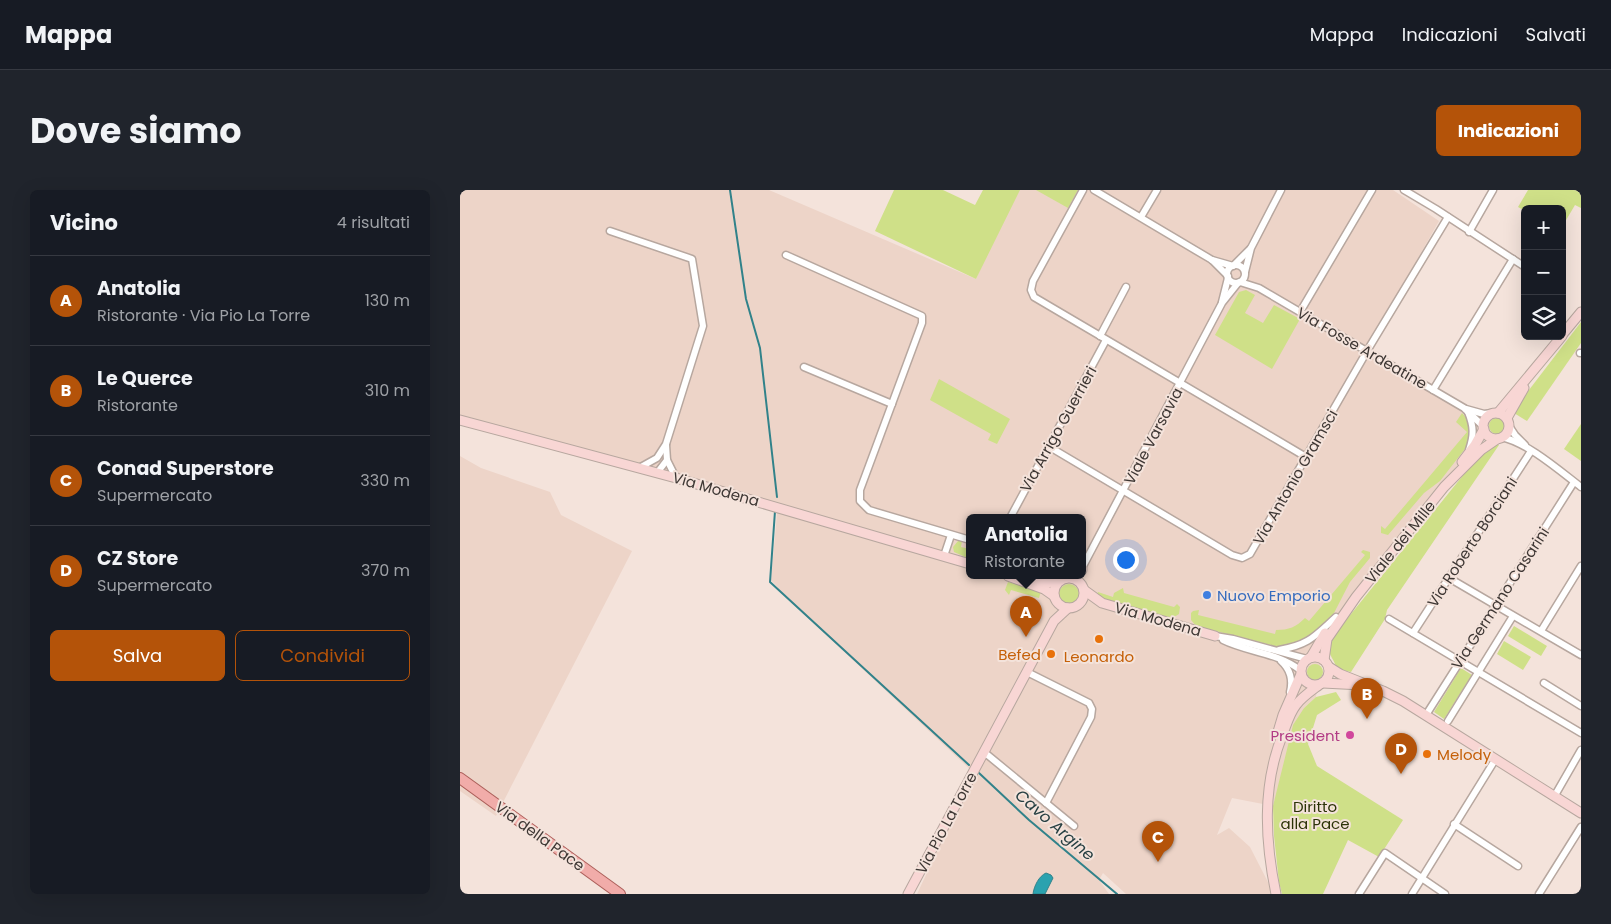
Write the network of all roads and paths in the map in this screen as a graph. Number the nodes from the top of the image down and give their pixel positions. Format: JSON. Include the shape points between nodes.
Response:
{"nodes":[{"id":1,"x":1083,"y":190,"type":"edge"},
{"id":2,"x":1094,"y":190,"type":"edge"},
{"id":3,"x":1157,"y":190,"type":"edge"},
{"id":4,"x":1281,"y":190,"type":"edge"},
{"id":5,"x":1372,"y":190,"type":"edge"},
{"id":6,"x":1404,"y":190,"type":"edge"},
{"id":7,"x":1493,"y":190,"type":"edge"},
{"id":8,"x":1141,"y":217,"type":"junction"},
{"id":9,"x":1448,"y":217,"type":"junction"},
{"id":10,"x":610,"y":231,"type":"dead end"},
{"id":11,"x":1469,"y":232,"type":"junction"},
{"id":12,"x":1251,"y":248,"type":"junction"},
{"id":13,"x":786,"y":255,"type":"dead end"},
{"id":14,"x":1513,"y":259,"type":"junction"},
{"id":15,"x":1212,"y":260,"type":"junction"},
{"id":16,"x":1521,"y":264,"type":"edge"},
{"id":17,"x":1234,"y":266,"type":"junction"},
{"id":18,"x":1245,"y":273,"type":"junction"},
{"id":19,"x":1228,"y":277,"type":"junction"},
{"id":20,"x":1239,"y":283,"type":"junction"},
{"id":21,"x":1126,"y":287,"type":"dead end"},
{"id":22,"x":1259,"y":288,"type":"junction"},
{"id":23,"x":1222,"y":303,"type":"junction"},
{"id":24,"x":1300,"y":312,"type":"junction"},
{"id":25,"x":1581,"y":312,"type":"edge"},
{"id":26,"x":1566,"y":331,"type":"edge"},
{"id":27,"x":1103,"y":338,"type":"junction"},
{"id":28,"x":1559,"y":340,"type":"edge"},
{"id":29,"x":1367,"y":351,"type":"junction"},
{"id":30,"x":804,"y":367,"type":"dead end"},
{"id":31,"x":1534,"y":371,"type":"junction"},
{"id":32,"x":1181,"y":383,"type":"junction"},
{"id":33,"x":1433,"y":390,"type":"junction"},
{"id":34,"x":892,"y":404,"type":"junction"},
{"id":35,"x":1466,"y":409,"type":"junction"},
{"id":36,"x":1495,"y":413,"type":"junction"},
{"id":37,"x":460,"y":420,"type":"edge"},
{"id":38,"x":1508,"y":422,"type":"junction"},
{"id":39,"x":1484,"y":428,"type":"junction"},
{"id":40,"x":1499,"y":438,"type":"junction"},
{"id":41,"x":666,"y":444,"type":"junction"},
{"id":42,"x":1048,"y":446,"type":"junction"},
{"id":43,"x":1531,"y":451,"type":"junction"},
{"id":44,"x":1306,"y":457,"type":"junction"},
{"id":45,"x":1466,"y":457,"type":"junction"},
{"id":46,"x":657,"y":458,"type":"junction"},
{"id":47,"x":666,"y":460,"type":"junction"},
{"id":48,"x":639,"y":468,"type":"junction"},
{"id":49,"x":657,"y":473,"type":"junction"},
{"id":50,"x":676,"y":478,"type":"junction"},
{"id":51,"x":1574,"y":482,"type":"junction"},
{"id":52,"x":1444,"y":487,"type":"junction"},
{"id":53,"x":1581,"y":487,"type":"edge"},
{"id":54,"x":1124,"y":490,"type":"junction"},
{"id":55,"x":1012,"y":514,"type":"edge"},
{"id":56,"x":951,"y":534,"type":"junction"},
{"id":57,"x":966,"y":539,"type":"edge"},
{"id":58,"x":944,"y":556,"type":"junction"},
{"id":59,"x":1086,"y":561,"type":"edge"},
{"id":60,"x":966,"y":563,"type":"edge"},
{"id":61,"x":1581,"y":566,"type":"edge"},
{"id":62,"x":1449,"y":578,"type":"junction"},
{"id":63,"x":1018,"y":579,"type":"edge"},
{"id":64,"x":1066,"y":579,"type":"edge"},
{"id":65,"x":1022,"y":580,"type":"junction"},
{"id":66,"x":1059,"y":581,"type":"junction"},
{"id":67,"x":1082,"y":584,"type":"edge"},
{"id":68,"x":1356,"y":597,"type":"junction"},
{"id":69,"x":1055,"y":598,"type":"junction"},
{"id":70,"x":1102,"y":603,"type":"junction"},
{"id":71,"x":1079,"y":604,"type":"junction"},
{"id":72,"x":1495,"y":606,"type":"junction"},
{"id":73,"x":1068,"y":608,"type":"junction"},
{"id":74,"x":1336,"y":616,"type":"junction"},
{"id":75,"x":1513,"y":616,"type":"junction"},
{"id":76,"x":1389,"y":620,"type":"dead end"},
{"id":77,"x":1054,"y":621,"type":"junction"},
{"id":78,"x":1541,"y":631,"type":"junction"},
{"id":79,"x":1412,"y":633,"type":"junction"},
{"id":80,"x":1215,"y":636,"type":"junction"},
{"id":81,"x":1277,"y":650,"type":"junction"},
{"id":82,"x":1581,"y":655,"type":"edge"},
{"id":83,"x":1276,"y":658,"type":"junction"},
{"id":84,"x":1309,"y":658,"type":"junction"},
{"id":85,"x":1459,"y":661,"type":"junction"},
{"id":86,"x":1326,"y":663,"type":"junction"},
{"id":87,"x":1027,"y":672,"type":"junction"},
{"id":88,"x":1301,"y":672,"type":"junction"},
{"id":89,"x":1478,"y":673,"type":"junction"},
{"id":90,"x":1544,"y":683,"type":"dead end"},
{"id":91,"x":1321,"y":684,"type":"junction"},
{"id":92,"x":1367,"y":685,"type":"junction"},
{"id":93,"x":1581,"y":706,"type":"edge"},
{"id":94,"x":1426,"y":715,"type":"junction"},
{"id":95,"x":1283,"y":716,"type":"junction"},
{"id":96,"x":1448,"y":721,"type":"dead end"},
{"id":97,"x":1581,"y":733,"type":"edge"},
{"id":98,"x":1581,"y":750,"type":"edge"},
{"id":99,"x":984,"y":752,"type":"junction"},
{"id":100,"x":1275,"y":755,"type":"junction"},
{"id":101,"x":1495,"y":760,"type":"junction"},
{"id":102,"x":460,"y":778,"type":"edge"},
{"id":103,"x":1554,"y":797,"type":"junction"},
{"id":104,"x":1046,"y":803,"type":"junction"},
{"id":105,"x":1581,"y":813,"type":"edge"},
{"id":106,"x":1454,"y":824,"type":"junction"},
{"id":107,"x":1074,"y":826,"type":"dead end"},
{"id":108,"x":1581,"y":827,"type":"edge"},
{"id":109,"x":1518,"y":866,"type":"dead end"},
{"id":110,"x":1422,"y":879,"type":"junction"},
{"id":111,"x":620,"y":894,"type":"edge"},
{"id":112,"x":908,"y":894,"type":"edge"},
{"id":113,"x":1276,"y":894,"type":"edge"},
{"id":114,"x":1359,"y":894,"type":"edge"},
{"id":115,"x":1412,"y":894,"type":"edge"},
{"id":116,"x":1445,"y":894,"type":"edge"},
{"id":117,"x":1539,"y":894,"type":"edge"}],
"edges":[{"from":1,"to":27,"type":"street","via":[[1033,281],[1032,294]]},
{"from":2,"to":8,"type":"street"},
{"from":3,"to":8,"type":"street"},
{"from":4,"to":12,"type":"street","name":"Viale Varsavia"},
{"from":5,"to":24,"type":"street"},
{"from":6,"to":9,"type":"street"},
{"from":7,"to":11,"type":"street"},
{"from":8,"to":15,"type":"street"},
{"from":9,"to":11,"type":"street"},
{"from":9,"to":29,"type":"street","name":"Via Antonio Gramsci"},
{"from":10,"to":41,"type":"street","via":[[692,259],[703,326]]},
{"from":11,"to":14,"type":"street"},
{"from":12,"to":17,"type":"street","name":"Viale Varsavia"},
{"from":12,"to":18,"type":"street","name":"Viale Varsavia"},
{"from":13,"to":34,"type":"street","via":[[922,316]]},
{"from":14,"to":16,"type":"street"},
{"from":14,"to":33,"type":"street"},
{"from":15,"to":17,"type":"street"},
{"from":15,"to":19,"type":"street"},
{"from":17,"to":18,"type":"street","via":[[1242,267]]},
{"from":17,"to":19,"type":"street","name":"Viale Varsavia","via":[[1228,271]]},
{"from":18,"to":20,"type":"street","name":"Viale Varsavia"},
{"from":18,"to":22,"type":"street","name":"Via Fosse Ardeatine"},
{"from":19,"to":20,"type":"street"},
{"from":19,"to":23,"type":"street","name":"Viale Varsavia"},
{"from":20,"to":22,"type":"street","name":"Via Fosse Ardeatine"},
{"from":20,"to":23,"type":"street","name":"Viale Varsavia"},
{"from":21,"to":27,"type":"street","name":"Via Arrigo Guerrieri"},
{"from":22,"to":24,"type":"street","name":"Via Fosse Ardeatine"},
{"from":23,"to":32,"type":"street","name":"Viale Varsavia"},
{"from":24,"to":29,"type":"street","name":"Via Fosse Ardeatine"},
{"from":25,"to":26,"type":"street","name":"Viale dei Mille"},
{"from":27,"to":32,"type":"street"},
{"from":27,"to":42,"type":"street","name":"Via Arrigo Guerrieri"},
{"from":28,"to":31,"type":"street","name":"Viale dei Mille"},
{"from":29,"to":33,"type":"street","name":"Via Fosse Ardeatine"},
{"from":29,"to":44,"type":"street","name":"Via Antonio Gramsci"},
{"from":30,"to":34,"type":"street"},
{"from":31,"to":36,"type":"street","name":"Viale dei Mille"},
{"from":31,"to":38,"type":"street","name":"Viale dei Mille"},
{"from":32,"to":44,"type":"street"},
{"from":32,"to":54,"type":"street","name":"Viale Varsavia"},
{"from":33,"to":35,"type":"street","name":"Via Fosse Ardeatine"},
{"from":34,"to":56,"type":"street","via":[[860,490],[860,501],[870,510]]},
{"from":35,"to":36,"type":"street","name":"Via Fosse Ardeatine"},
{"from":35,"to":39,"type":"street","name":"Via Fosse Ardeatine"},
{"from":35,"to":45,"type":"street","via":[[1474,429]]},
{"from":36,"to":38,"type":"street"},
{"from":36,"to":39,"type":"street","name":"Viale dei Mille","via":[[1486,418]]},
{"from":37,"to":48,"type":"street","name":"Via Modena"},
{"from":38,"to":40,"type":"street","name":"Viale dei Mille","via":[[1507,433]]},
{"from":38,"to":43,"type":"street","via":[[1515,435]]},
{"from":39,"to":40,"type":"street","via":[[1489,436]]},
{"from":39,"to":45,"type":"street","name":"Viale dei Mille"},
{"from":40,"to":43,"type":"street","via":[[1513,440]]},
{"from":40,"to":52,"type":"street","name":"Viale dei Mille","via":[[1481,450]]},
{"from":41,"to":46,"type":"street"},
{"from":41,"to":47,"type":"street"},
{"from":42,"to":54,"type":"street"},
{"from":42,"to":55,"type":"street","name":"Via Arrigo Guerrieri"},
{"from":43,"to":51,"type":"street"},
{"from":43,"to":62,"type":"street","name":"Via Roberto Borciani"},
{"from":44,"to":54,"type":"street","name":"Via Antonio Gramsci","via":[[1250,554],[1242,558]]},
{"from":45,"to":52,"type":"street","name":"Viale dei Mille"},
{"from":46,"to":48,"type":"street"},
{"from":46,"to":49,"type":"street"},
{"from":47,"to":49,"type":"street"},
{"from":47,"to":50,"type":"street"},
{"from":48,"to":49,"type":"street","name":"Via Modena"},
{"from":49,"to":50,"type":"street","name":"Via Modena"},
{"from":50,"to":58,"type":"street","name":"Via Modena"},
{"from":51,"to":53,"type":"street"},
{"from":51,"to":72,"type":"street","name":"Via Germano Casarini"},
{"from":52,"to":68,"type":"street","name":"Viale dei Mille"},
{"from":54,"to":59,"type":"street","name":"Viale Varsavia"},
{"from":56,"to":57,"type":"street"},
{"from":56,"to":58,"type":"street"},
{"from":58,"to":60,"type":"street","name":"Via Modena"},
{"from":61,"to":78,"type":"street"},
{"from":62,"to":72,"type":"street"},
{"from":62,"to":79,"type":"street","name":"Via Roberto Borciani"},
{"from":63,"to":65,"type":"street"},
{"from":64,"to":66,"type":"street"},
{"from":65,"to":66,"type":"street"},
{"from":65,"to":69,"type":"street","via":[[1044,589]]},
{"from":66,"to":69,"type":"street","via":[[1054,590]]},
{"from":67,"to":70,"type":"street","name":"Via Modena"},
{"from":67,"to":71,"type":"street","via":[[1083,598]]},
{"from":68,"to":74,"type":"street","name":"Viale dei Mille"},
{"from":68,"to":86,"type":"street","name":"Viale dei Mille","via":[[1327,639]]},
{"from":69,"to":73,"type":"street","via":[[1061,606]]},
{"from":69,"to":77,"type":"street","name":"Via Pio La Torre"},
{"from":70,"to":71,"type":"street","name":"Via Modena"},
{"from":70,"to":80,"type":"street","name":"Via Modena"},
{"from":71,"to":73,"type":"street"},
{"from":72,"to":75,"type":"street"},
{"from":72,"to":85,"type":"street","name":"Via Germano Casarini"},
{"from":73,"to":77,"type":"street","name":"Via Pio La Torre"},
{"from":74,"to":81,"type":"street","name":"Viale dei Mille","via":[[1308,641]]},
{"from":74,"to":84,"type":"street","name":"Viale dei Mille"},
{"from":75,"to":78,"type":"street"},
{"from":75,"to":89,"type":"street"},
{"from":76,"to":79,"type":"street"},
{"from":77,"to":87,"type":"street","name":"Via Pio La Torre"},
{"from":78,"to":82,"type":"street"},
{"from":79,"to":85,"type":"street"},
{"from":80,"to":81,"type":"street","name":"Via Modena"},
{"from":80,"to":83,"type":"street","name":"Via Modena"},
{"from":81,"to":84,"type":"street","name":"Via Modena"},
{"from":83,"to":88,"type":"street","name":"Via Modena","via":[[1293,664]]},
{"from":83,"to":95,"type":"street","via":[[1288,669],[1292,680]]},
{"from":84,"to":86,"type":"street","via":[[1320,658]]},
{"from":84,"to":88,"type":"street","name":"Viale dei Mille","via":[[1301,666]]},
{"from":85,"to":89,"type":"street"},
{"from":85,"to":94,"type":"street","name":"Via Germano Casarini"},
{"from":86,"to":91,"type":"street","name":"Viale dei Mille","via":[[1328,676]]},
{"from":86,"to":92,"type":"street","via":[[1340,674]]},
{"from":87,"to":99,"type":"street","name":"Via Pio La Torre"},
{"from":87,"to":104,"type":"street","via":[[1089,703],[1092,709],[1091,717]]},
{"from":88,"to":91,"type":"street","via":[[1302,679],[1310,685]]},
{"from":88,"to":95,"type":"street","name":"Viale dei Mille"},
{"from":89,"to":96,"type":"street"},
{"from":89,"to":97,"type":"street"},
{"from":90,"to":93,"type":"street"},
{"from":91,"to":92,"type":"street"},
{"from":91,"to":100,"type":"street","via":[[1294,709]]},
{"from":92,"to":94,"type":"street"},
{"from":94,"to":101,"type":"street"},
{"from":95,"to":100,"type":"street","name":"Viale dei Mille"},
{"from":98,"to":103,"type":"street"},
{"from":99,"to":104,"type":"street","name":"Via Pio La Torre"},
{"from":99,"to":112,"type":"street","name":"Via Pio La Torre"},
{"from":100,"to":113,"type":"street","via":[[1267,826]]},
{"from":101,"to":103,"type":"street"},
{"from":101,"to":106,"type":"street"},
{"from":102,"to":111,"type":"main road","name":"Via della Pace"},
{"from":103,"to":105,"type":"street"},
{"from":104,"to":107,"type":"street","name":"Via Pio La Torre"},
{"from":106,"to":109,"type":"street"},
{"from":106,"to":110,"type":"street"},
{"from":108,"to":117,"type":"street"},
{"from":110,"to":114,"type":"street","via":[[1385,853]]},
{"from":110,"to":115,"type":"street"},
{"from":110,"to":116,"type":"street"}]}
